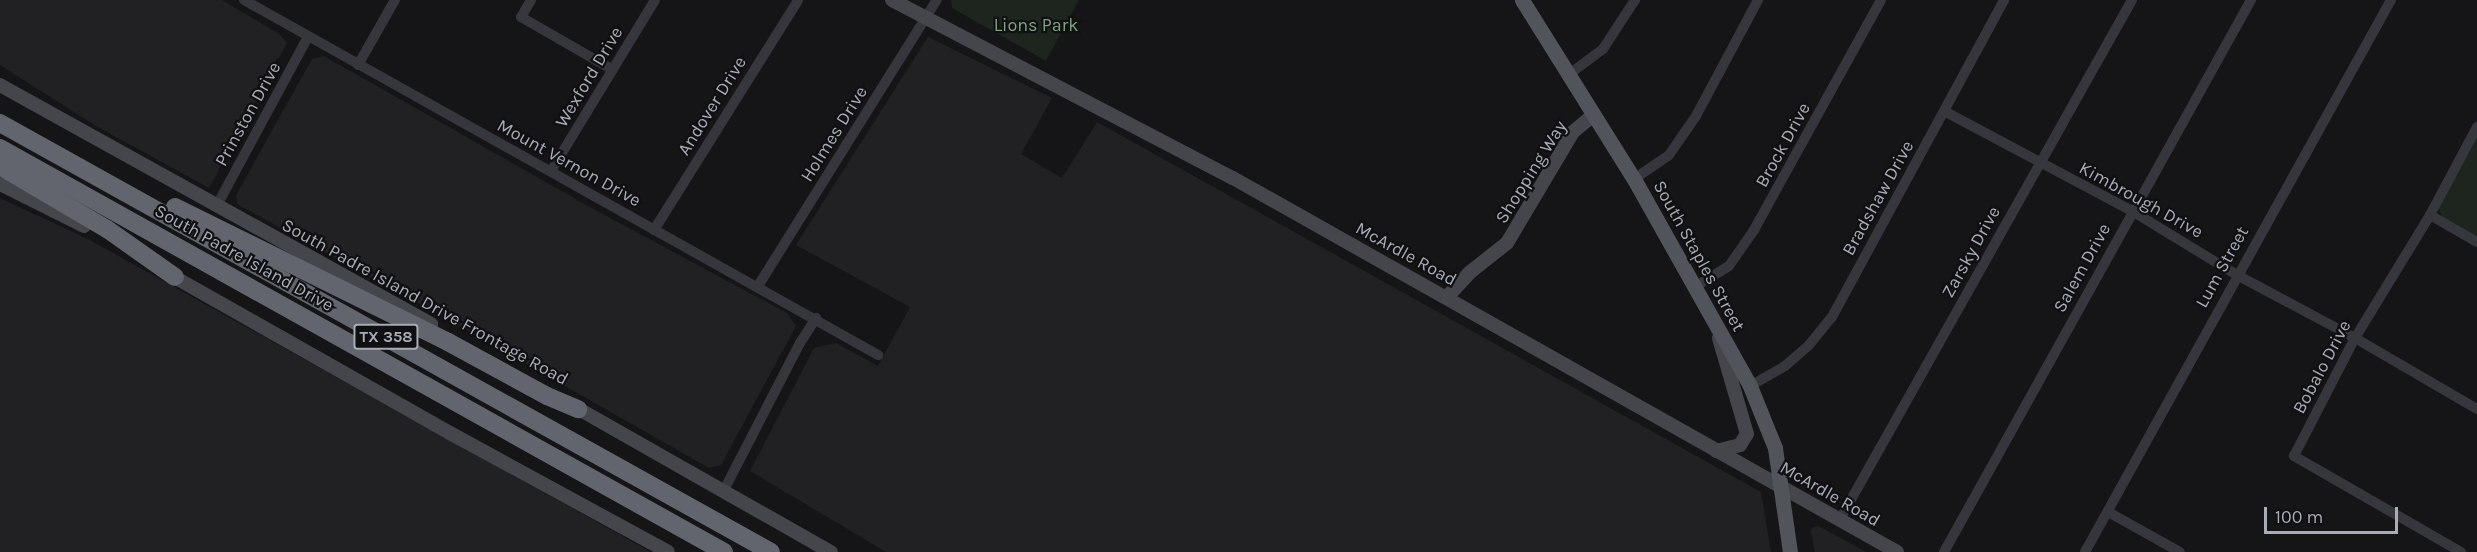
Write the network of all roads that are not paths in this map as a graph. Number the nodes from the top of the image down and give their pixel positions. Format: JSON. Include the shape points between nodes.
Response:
{"nodes":[{"id":1,"x":244,"y":0,"type":"edge"},
{"id":2,"x":395,"y":0,"type":"edge"},
{"id":3,"x":531,"y":0,"type":"edge"},
{"id":4,"x":655,"y":0,"type":"edge"},
{"id":5,"x":798,"y":0,"type":"edge"},
{"id":6,"x":892,"y":0,"type":"edge"},
{"id":7,"x":937,"y":0,"type":"edge"},
{"id":8,"x":1522,"y":0,"type":"edge"},
{"id":9,"x":1635,"y":0,"type":"edge"},
{"id":10,"x":1758,"y":0,"type":"edge"},
{"id":11,"x":1881,"y":0,"type":"edge"},
{"id":12,"x":2004,"y":0,"type":"edge"},
{"id":13,"x":2132,"y":0,"type":"edge"},
{"id":14,"x":2251,"y":0,"type":"edge"},
{"id":15,"x":2391,"y":0,"type":"edge"},
{"id":16,"x":927,"y":18,"type":"junction"},
{"id":17,"x":308,"y":37,"type":"junction"},
{"id":18,"x":358,"y":65,"type":"junction"},
{"id":19,"x":613,"y":70,"type":"junction"},
{"id":20,"x":1568,"y":75,"type":"junction"},
{"id":21,"x":0,"y":85,"type":"edge"},
{"id":22,"x":1944,"y":111,"type":"junction"},
{"id":23,"x":1593,"y":115,"type":"junction"},
{"id":24,"x":0,"y":121,"type":"edge"},
{"id":25,"x":2477,"y":127,"type":"edge"},
{"id":26,"x":0,"y":148,"type":"edge"},
{"id":27,"x":2040,"y":164,"type":"junction"},
{"id":28,"x":0,"y":166,"type":"edge"},
{"id":29,"x":551,"y":171,"type":"junction"},
{"id":30,"x":1634,"y":179,"type":"junction"},
{"id":31,"x":0,"y":184,"type":"edge"},
{"id":32,"x":216,"y":207,"type":"junction"},
{"id":33,"x":2132,"y":211,"type":"junction"},
{"id":34,"x":2430,"y":215,"type":"junction"},
{"id":35,"x":654,"y":230,"type":"junction"},
{"id":36,"x":2477,"y":242,"type":"edge"},
{"id":37,"x":2237,"y":275,"type":"junction"},
{"id":38,"x":175,"y":277,"type":"junction"},
{"id":39,"x":758,"y":286,"type":"junction"},
{"id":40,"x":1693,"y":288,"type":"junction"},
{"id":41,"x":1447,"y":297,"type":"junction"},
{"id":42,"x":816,"y":318,"type":"junction"},
{"id":43,"x":1714,"y":325,"type":"junction"},
{"id":44,"x":2355,"y":338,"type":"junction"},
{"id":45,"x":878,"y":355,"type":"dead end"},
{"id":46,"x":1750,"y":386,"type":"junction"},
{"id":47,"x":578,"y":409,"type":"junction"},
{"id":48,"x":2477,"y":409,"type":"edge"},
{"id":49,"x":1716,"y":451,"type":"junction"},
{"id":50,"x":1782,"y":488,"type":"junction"},
{"id":51,"x":723,"y":492,"type":"junction"},
{"id":52,"x":2108,"y":512,"type":"junction"},
{"id":53,"x":1839,"y":520,"type":"junction"},
{"id":54,"x":668,"y":552,"type":"edge"},
{"id":55,"x":724,"y":552,"type":"edge"},
{"id":56,"x":771,"y":552,"type":"edge"},
{"id":57,"x":831,"y":552,"type":"edge"},
{"id":58,"x":1790,"y":552,"type":"edge"},
{"id":59,"x":1897,"y":552,"type":"edge"},
{"id":60,"x":1944,"y":552,"type":"edge"},
{"id":61,"x":2085,"y":552,"type":"edge"},
{"id":62,"x":2180,"y":552,"type":"edge"},
{"id":63,"x":2460,"y":552,"type":"edge"}],
"edges":[{"from":1,"to":17,"type":"street","name":"Mount Vernon Drive"},
{"from":2,"to":18,"type":"street"},
{"from":3,"to":19,"type":"street","via":[[521,17]]},
{"from":4,"to":19,"type":"street","name":"Wexford Drive"},
{"from":5,"to":35,"type":"street","name":"Andover Drive"},
{"from":6,"to":16,"type":"main road","name":"McArdle Road"},
{"from":7,"to":16,"type":"street","name":"Holmes Drive"},
{"from":8,"to":20,"type":"main road","name":"South Staples Street"},
{"from":9,"to":20,"type":"street","via":[[1603,49]]},
{"from":10,"to":30,"type":"street","via":[[1696,116],[1669,155]]},
{"from":11,"to":40,"type":"street","name":"Brock Drive","via":[[1754,231],[1729,266]]},
{"from":12,"to":22,"type":"street","name":"Bradshaw Drive"},
{"from":13,"to":27,"type":"street","name":"Zarsky Drive"},
{"from":14,"to":33,"type":"street","name":"Salem Drive"},
{"from":15,"to":37,"type":"street","name":"Lum Street"},
{"from":16,"to":39,"type":"street","name":"Holmes Drive"},
{"from":16,"to":41,"type":"main road","name":"McArdle Road","via":[[1222,172]]},
{"from":17,"to":18,"type":"street","name":"Mount Vernon Drive"},
{"from":17,"to":32,"type":"street","name":"Prinston Drive"},
{"from":18,"to":29,"type":"street","name":"Mount Vernon Drive"},
{"from":19,"to":29,"type":"street","name":"Wexford Drive"},
{"from":20,"to":23,"type":"main road","name":"South Staples Street"},
{"from":21,"to":32,"type":"main road","name":"South Padre Island Drive Frontage Road"},
{"from":22,"to":27,"type":"street","name":"Kimbrough Drive"},
{"from":22,"to":46,"type":"street","name":"Bradshaw Drive","via":[[1832,317],[1785,366]]},
{"from":23,"to":30,"type":"main road","name":"South Staples Street"},
{"from":23,"to":41,"type":"main road","name":"Shopping Way","via":[[1573,132],[1507,243],[1469,273]]},
{"from":24,"to":47,"type":"highway"},
{"from":24,"to":56,"type":"highway","name":"South Padre Island Drive","number":"TX 358"},
{"from":25,"to":34,"type":"street","name":"Bobalo Drive"},
{"from":26,"to":55,"type":"highway","name":"South Padre Island Drive","number":"TX 358"},
{"from":27,"to":33,"type":"street","name":"Kimbrough Drive"},
{"from":27,"to":53,"type":"street","name":"Zarsky Drive"},
{"from":28,"to":38,"type":"highway","via":[[107,229]]},
{"from":29,"to":35,"type":"street","name":"Mount Vernon Drive"},
{"from":30,"to":40,"type":"main road","name":"South Staples Street"},
{"from":31,"to":38,"type":"main road","via":[[71,218]]},
{"from":32,"to":47,"type":"main road","name":"South Padre Island Drive Frontage Road"},
{"from":33,"to":37,"type":"street","name":"Kimbrough Drive"},
{"from":33,"to":60,"type":"street","name":"Salem Drive"},
{"from":34,"to":36,"type":"street"},
{"from":34,"to":44,"type":"street","name":"Bobalo Drive"},
{"from":35,"to":39,"type":"street","name":"Mount Vernon Drive"},
{"from":37,"to":44,"type":"street","name":"Kimbrough Drive"},
{"from":37,"to":52,"type":"street","name":"Lum Street"},
{"from":38,"to":54,"type":"main road"},
{"from":39,"to":42,"type":"street","name":"Mount Vernon Drive"},
{"from":40,"to":43,"type":"main road","name":"South Staples Street"},
{"from":41,"to":49,"type":"main road","name":"McArdle Road"},
{"from":42,"to":45,"type":"street","name":"Mount Vernon Drive"},
{"from":42,"to":51,"type":"street"},
{"from":43,"to":46,"type":"main road","name":"South Staples Street"},
{"from":43,"to":49,"type":"main road","via":[[1747,434],[1745,441],[1735,447]]},
{"from":44,"to":48,"type":"street","name":"Kimbrough Drive"},
{"from":44,"to":63,"type":"street","name":"Bobalo Drive","via":[[2294,456]]},
{"from":46,"to":50,"type":"main road","name":"South Staples Street","via":[[1775,448]]},
{"from":47,"to":51,"type":"main road","name":"South Padre Island Drive Frontage Road"},
{"from":49,"to":50,"type":"main road","name":"McArdle Road"},
{"from":50,"to":53,"type":"main road","name":"McArdle Road"},
{"from":50,"to":58,"type":"main road","name":"South Staples Street"},
{"from":51,"to":57,"type":"main road","name":"South Padre Island Drive Frontage Road"},
{"from":52,"to":61,"type":"street","name":"Lum Street"},
{"from":52,"to":62,"type":"street"},
{"from":53,"to":59,"type":"main road","name":"McArdle Road"}]}
